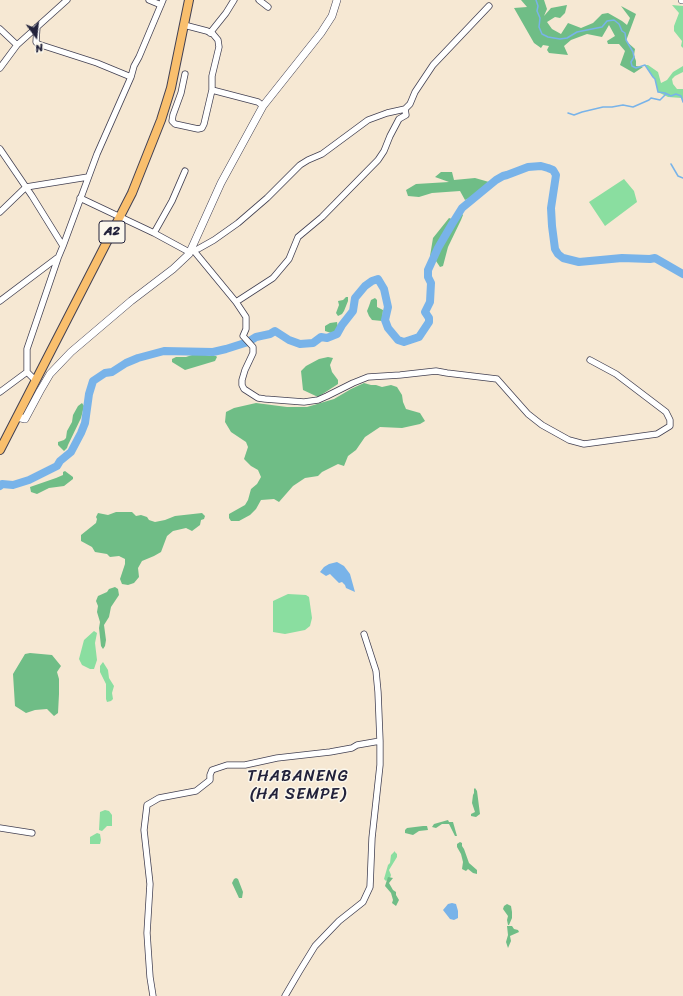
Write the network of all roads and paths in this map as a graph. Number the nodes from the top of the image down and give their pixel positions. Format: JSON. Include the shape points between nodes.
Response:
{"nodes":[{"id":1,"x":67,"y":0,"type":"edge"},
{"id":2,"x":149,"y":0,"type":"edge"},
{"id":3,"x":188,"y":0,"type":"edge"},
{"id":4,"x":234,"y":0,"type":"edge"},
{"id":5,"x":259,"y":0,"type":"edge"},
{"id":6,"x":337,"y":0,"type":"edge"},
{"id":7,"x":162,"y":2,"type":"edge"},
{"id":8,"x":489,"y":6,"type":"dead end"},
{"id":9,"x":268,"y":7,"type":"dead end"},
{"id":10,"x":184,"y":25,"type":"junction"},
{"id":11,"x":38,"y":27,"type":"junction"},
{"id":12,"x":0,"y":29,"type":"edge"},
{"id":13,"x":210,"y":33,"type":"junction"},
{"id":14,"x":17,"y":45,"type":"junction"},
{"id":15,"x":0,"y":68,"type":"edge"},
{"id":16,"x":185,"y":74,"type":"dead end"},
{"id":17,"x":131,"y":77,"type":"junction"},
{"id":18,"x":212,"y":90,"type":"junction"},
{"id":19,"x":263,"y":106,"type":"junction"},
{"id":20,"x":404,"y":109,"type":"junction"},
{"id":21,"x":0,"y":149,"type":"edge"},
{"id":22,"x":185,"y":171,"type":"dead end"},
{"id":23,"x":88,"y":177,"type":"junction"},
{"id":24,"x":26,"y":187,"type":"junction"},
{"id":25,"x":80,"y":198,"type":"junction"},
{"id":26,"x":0,"y":212,"type":"edge"},
{"id":27,"x":119,"y":217,"type":"junction"},
{"id":28,"x":154,"y":233,"type":"junction"},
{"id":29,"x":63,"y":246,"type":"junction"},
{"id":30,"x":192,"y":252,"type":"junction"},
{"id":31,"x":58,"y":258,"type":"junction"},
{"id":32,"x":0,"y":302,"type":"edge"},
{"id":33,"x":236,"y":302,"type":"junction"},
{"id":34,"x":590,"y":360,"type":"dead end"},
{"id":35,"x":27,"y":372,"type":"junction"},
{"id":36,"x":35,"y":380,"type":"junction"},
{"id":37,"x":0,"y":392,"type":"edge"},
{"id":38,"x":17,"y":417,"type":"junction"},
{"id":39,"x":0,"y":450,"type":"edge"},
{"id":40,"x":364,"y":634,"type":"dead end"},
{"id":41,"x":380,"y":741,"type":"junction"},
{"id":42,"x":0,"y":828,"type":"edge"},
{"id":43,"x":32,"y":833,"type":"dead end"},
{"id":44,"x":154,"y":996,"type":"edge"},
{"id":45,"x":285,"y":996,"type":"edge"}],
"edges":[{"from":1,"to":11,"type":"street"},
{"from":2,"to":7,"type":"street"},
{"from":3,"to":10,"type":"main road","number":"A2"},
{"from":4,"to":13,"type":"street"},
{"from":5,"to":9,"type":"street"},
{"from":6,"to":19,"type":"street","via":[[332,16],[321,33]]},
{"from":7,"to":17,"type":"street"},
{"from":8,"to":20,"type":"street","via":[[433,64],[410,104]]},
{"from":10,"to":13,"type":"street"},
{"from":10,"to":27,"type":"main road","number":"A2","via":[[161,120],[132,193]]},
{"from":11,"to":14,"type":"street"},
{"from":11,"to":17,"type":"street","via":[[38,44],[97,62]]},
{"from":12,"to":14,"type":"street"},
{"from":13,"to":18,"type":"street","via":[[218,40],[219,47],[212,76]]},
{"from":14,"to":15,"type":"street"},
{"from":16,"to":18,"type":"street","via":[[172,118],[175,124],[202,128]]},
{"from":17,"to":23,"type":"street"},
{"from":18,"to":19,"type":"street","via":[[258,102]]},
{"from":19,"to":30,"type":"street","via":[[221,183]]},
{"from":20,"to":30,"type":"street","via":[[368,120],[322,154],[300,165],[238,223]]},
{"from":20,"to":33,"type":"street","via":[[406,116],[399,119],[378,160],[322,217],[298,237],[289,259],[273,278]]},
{"from":21,"to":24,"type":"street"},
{"from":22,"to":28,"type":"street"},
{"from":23,"to":24,"type":"street"},
{"from":23,"to":25,"type":"street"},
{"from":24,"to":26,"type":"street"},
{"from":24,"to":29,"type":"street"},
{"from":25,"to":27,"type":"street"},
{"from":25,"to":29,"type":"street"},
{"from":27,"to":28,"type":"street"},
{"from":27,"to":36,"type":"main road","number":"A2"},
{"from":28,"to":30,"type":"street"},
{"from":29,"to":31,"type":"street"},
{"from":30,"to":33,"type":"street"},
{"from":30,"to":38,"type":"street","via":[[71,352],[50,374],[25,419]]},
{"from":31,"to":32,"type":"street"},
{"from":31,"to":35,"type":"street","via":[[27,349]]},
{"from":33,"to":34,"type":"street","via":[[246,317],[243,336],[252,347],[253,353],[245,370],[242,385],[258,398],[304,402],[327,396],[368,377],[436,371],[497,379],[542,426],[569,440],[584,444],[657,434],[670,426],[666,412],[616,374]]},
{"from":35,"to":36,"type":"street"},
{"from":35,"to":37,"type":"street"},
{"from":36,"to":38,"type":"main road","number":"A2"},
{"from":38,"to":39,"type":"main road","number":"A2"},
{"from":40,"to":41,"type":"street","via":[[376,671]]},
{"from":41,"to":44,"type":"street","via":[[330,752],[277,758],[246,765],[227,765],[212,770],[210,780],[196,791],[159,798],[147,805],[144,830],[150,884],[147,933]]},
{"from":41,"to":45,"type":"street","via":[[370,887],[363,902],[339,921],[315,946]]},
{"from":42,"to":43,"type":"street"}]}
